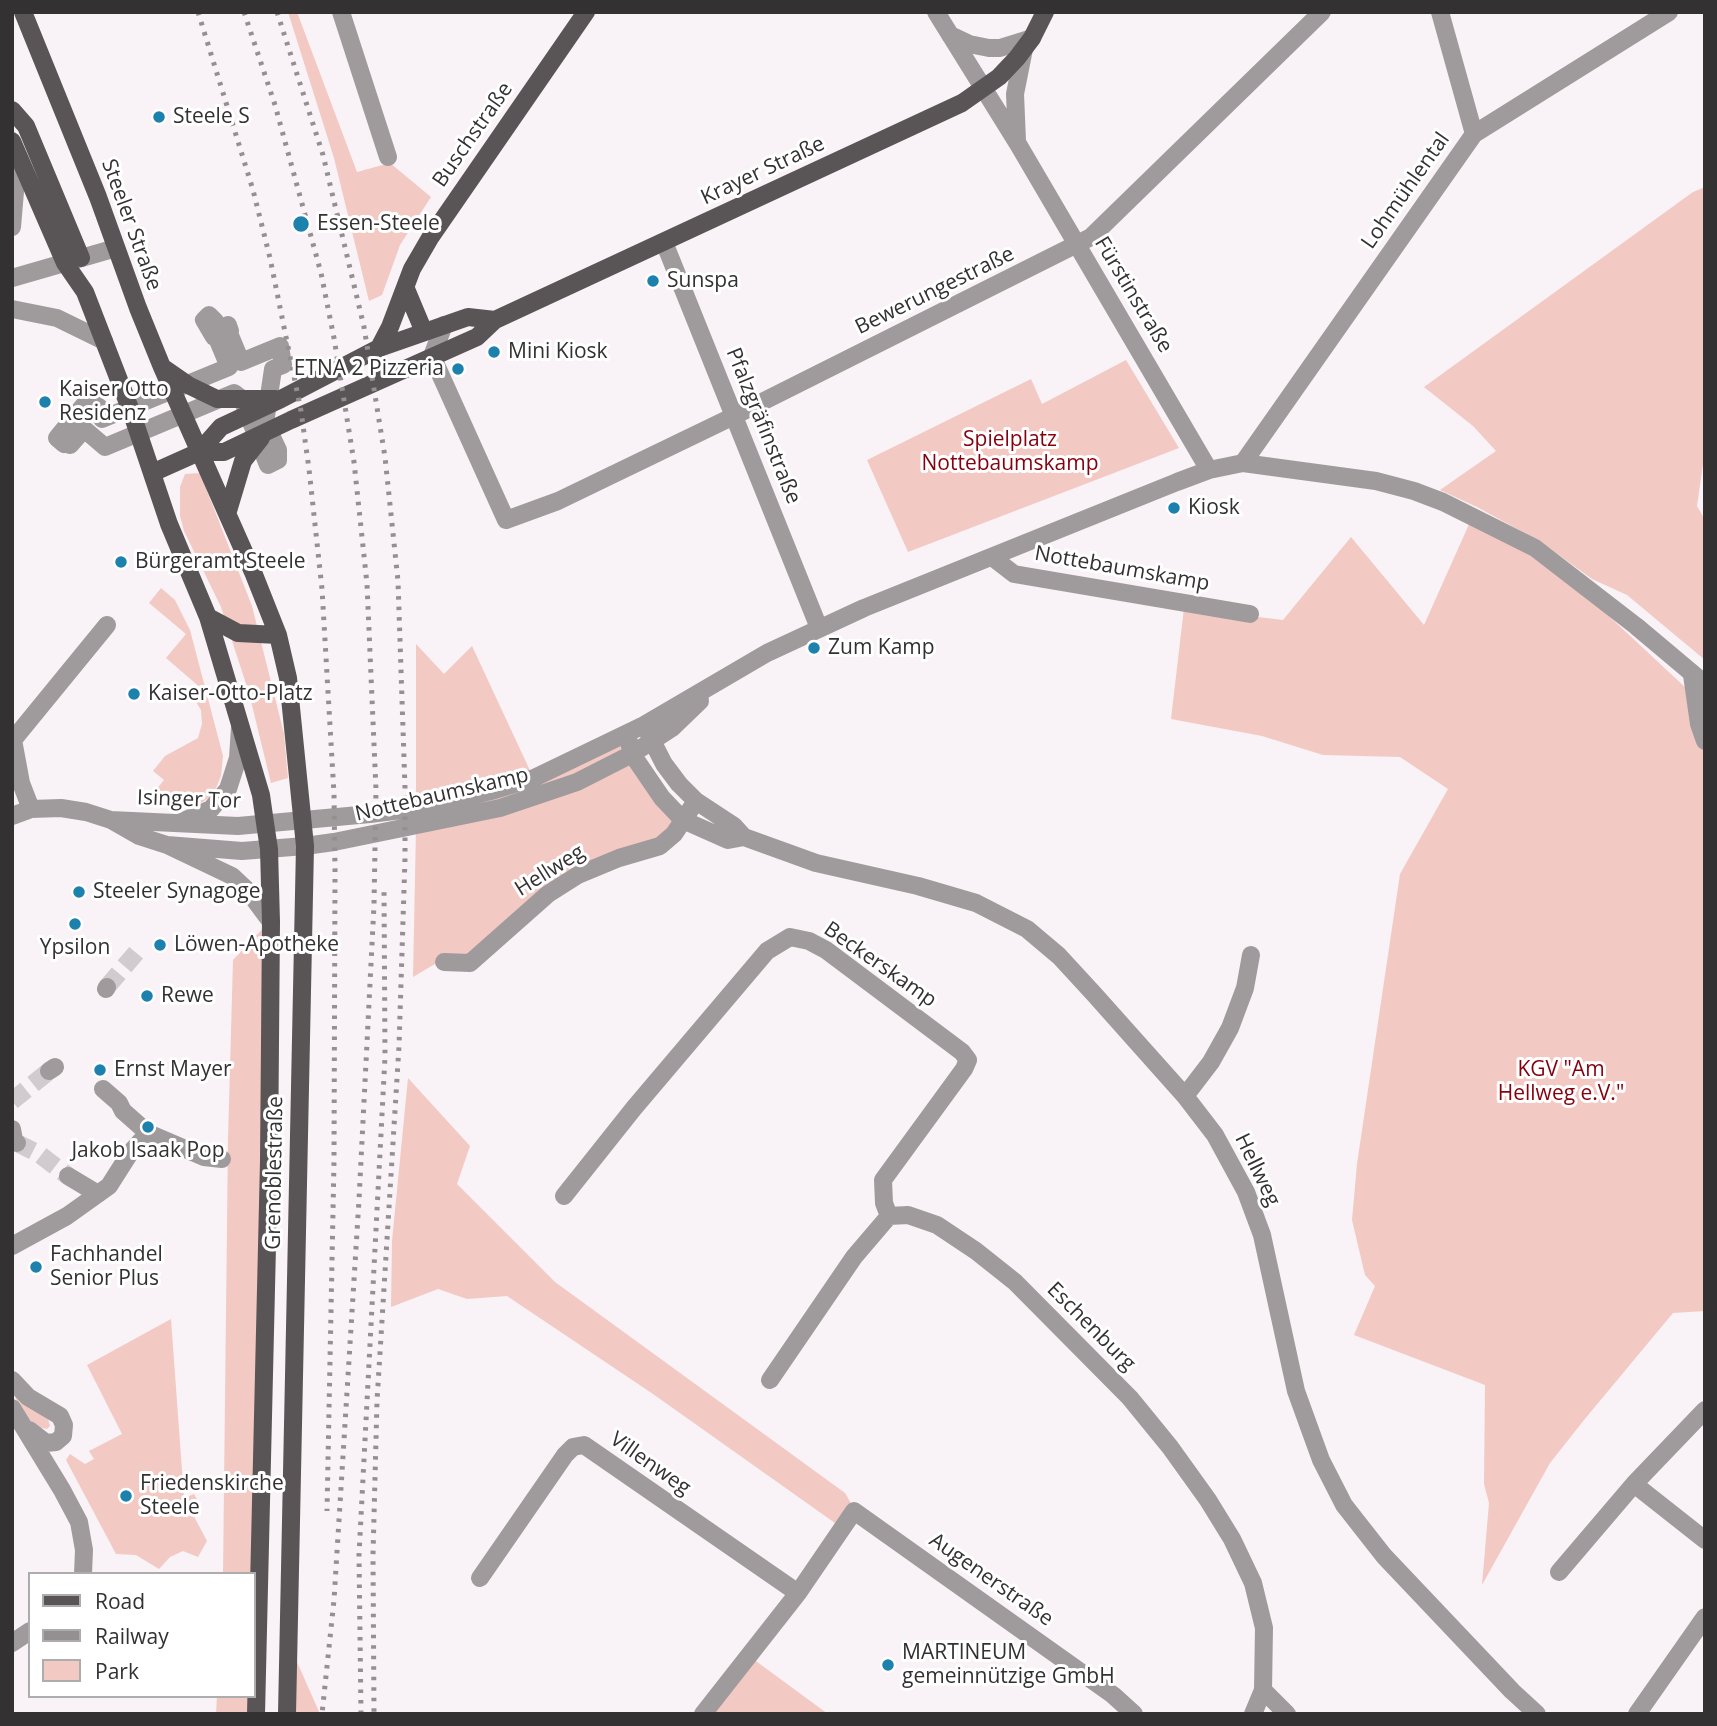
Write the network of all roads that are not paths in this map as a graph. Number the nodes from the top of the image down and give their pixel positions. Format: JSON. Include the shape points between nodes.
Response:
{"nodes":[{"id":1,"x":23,"y":12,"type":"edge"},
{"id":2,"x":341,"y":12,"type":"edge"},
{"id":3,"x":586,"y":12,"type":"edge"},
{"id":4,"x":936,"y":12,"type":"edge"},
{"id":5,"x":1045,"y":12,"type":"edge"},
{"id":6,"x":1322,"y":12,"type":"edge"},
{"id":7,"x":1440,"y":12,"type":"edge"},
{"id":8,"x":1669,"y":12,"type":"edge"},
{"id":9,"x":950,"y":35,"type":"junction"},
{"id":10,"x":1028,"y":43,"type":"junction"},
{"id":11,"x":984,"y":89,"type":"junction"},
{"id":12,"x":12,"y":110,"type":"edge"},
{"id":13,"x":1474,"y":134,"type":"junction"},
{"id":14,"x":1018,"y":144,"type":"junction"},
{"id":15,"x":15,"y":148,"type":"edge"},
{"id":16,"x":388,"y":157,"type":"dead end"},
{"id":17,"x":12,"y":227,"type":"edge"},
{"id":18,"x":664,"y":242,"type":"junction"},
{"id":19,"x":1077,"y":246,"type":"junction"},
{"id":20,"x":116,"y":248,"type":"junction"},
{"id":21,"x":73,"y":260,"type":"junction"},
{"id":22,"x":12,"y":278,"type":"edge"},
{"id":23,"x":406,"y":289,"type":"junction"},
{"id":24,"x":12,"y":309,"type":"edge"},
{"id":25,"x":495,"y":320,"type":"junction"},
{"id":26,"x":444,"y":325,"type":"junction"},
{"id":27,"x":424,"y":332,"type":"junction"},
{"id":28,"x":104,"y":341,"type":"junction"},
{"id":29,"x":379,"y":348,"type":"junction"},
{"id":30,"x":432,"y":356,"type":"junction"},
{"id":31,"x":241,"y":362,"type":"joint"},
{"id":32,"x":162,"y":368,"type":"junction"},
{"id":33,"x":403,"y":369,"type":"junction"},
{"id":34,"x":281,"y":399,"type":"junction"},
{"id":35,"x":734,"y":416,"type":"junction"},
{"id":36,"x":268,"y":430,"type":"junction"},
{"id":37,"x":199,"y":452,"type":"junction"},
{"id":38,"x":1242,"y":463,"type":"junction"},
{"id":39,"x":1209,"y":470,"type":"junction"},
{"id":40,"x":152,"y":473,"type":"junction"},
{"id":41,"x":228,"y":511,"type":"junction"},
{"id":42,"x":992,"y":557,"type":"junction"},
{"id":43,"x":1250,"y":614,"type":"dead end"},
{"id":44,"x":208,"y":617,"type":"junction"},
{"id":45,"x":819,"y":628,"type":"junction"},
{"id":46,"x":108,"y":633,"type":"dead end"},
{"id":47,"x":278,"y":635,"type":"junction"},
{"id":48,"x":1698,"y":680,"type":"edge"},
{"id":49,"x":240,"y":723,"type":"junction"},
{"id":50,"x":648,"y":733,"type":"junction"},
{"id":51,"x":628,"y":734,"type":"junction"},
{"id":52,"x":13,"y":740,"type":"edge"},
{"id":53,"x":1705,"y":741,"type":"edge"},
{"id":54,"x":632,"y":754,"type":"junction"},
{"id":55,"x":696,"y":801,"type":"junction"},
{"id":56,"x":30,"y":809,"type":"junction"},
{"id":57,"x":12,"y":817,"type":"edge"},
{"id":58,"x":111,"y":820,"type":"junction"},
{"id":59,"x":303,"y":820,"type":"junction"},
{"id":60,"x":683,"y":820,"type":"junction"},
{"id":61,"x":265,"y":822,"type":"junction"},
{"id":62,"x":177,"y":824,"type":"junction"},
{"id":63,"x":744,"y":837,"type":"junction"},
{"id":64,"x":167,"y":845,"type":"junction"},
{"id":65,"x":305,"y":846,"type":"junction"},
{"id":66,"x":269,"y":849,"type":"junction"},
{"id":67,"x":271,"y":922,"type":"junction"},
{"id":68,"x":1251,"y":955,"type":"dead end"},
{"id":69,"x":444,"y":962,"type":"dead end"},
{"id":70,"x":103,"y":1089,"type":"dead end"},
{"id":71,"x":1185,"y":1096,"type":"junction"},
{"id":72,"x":148,"y":1133,"type":"junction"},
{"id":73,"x":222,"y":1159,"type":"dead end"},
{"id":74,"x":68,"y":1177,"type":"tunnel mouth"},
{"id":75,"x":98,"y":1194,"type":"junction"},
{"id":76,"x":564,"y":1196,"type":"dead end"},
{"id":77,"x":890,"y":1216,"type":"junction"},
{"id":78,"x":12,"y":1246,"type":"edge"},
{"id":79,"x":12,"y":1380,"type":"edge"},
{"id":80,"x":770,"y":1380,"type":"dead end"},
{"id":81,"x":12,"y":1408,"type":"edge"},
{"id":82,"x":1705,"y":1410,"type":"edge"},
{"id":83,"x":23,"y":1426,"type":"junction"},
{"id":84,"x":1634,"y":1484,"type":"junction"},
{"id":85,"x":1705,"y":1540,"type":"edge"},
{"id":86,"x":83,"y":1572,"type":"edge"},
{"id":87,"x":1559,"y":1572,"type":"dead end"},
{"id":88,"x":480,"y":1578,"type":"dead end"},
{"id":89,"x":798,"y":1593,"type":"junction"},
{"id":90,"x":1705,"y":1617,"type":"edge"},
{"id":91,"x":28,"y":1632,"type":"edge"},
{"id":92,"x":12,"y":1643,"type":"edge"},
{"id":93,"x":1264,"y":1690,"type":"junction"},
{"id":94,"x":256,"y":1714,"type":"edge"},
{"id":95,"x":287,"y":1714,"type":"edge"},
{"id":96,"x":703,"y":1714,"type":"edge"},
{"id":97,"x":1134,"y":1714,"type":"edge"},
{"id":98,"x":1253,"y":1714,"type":"edge"},
{"id":99,"x":1287,"y":1714,"type":"edge"},
{"id":100,"x":1537,"y":1714,"type":"edge"},
{"id":101,"x":1637,"y":1714,"type":"edge"}],
"edges":[{"from":1,"to":20,"type":"main road","name":"Steeler Straße"},
{"from":2,"to":16,"type":"street"},
{"from":3,"to":23,"type":"main road","name":"Buschstraße","via":[[430,238]]},
{"from":4,"to":9,"type":"street","name":"Fürstinstraße"},
{"from":5,"to":10,"type":"main road","name":"Krayer Straße"},
{"from":6,"to":19,"type":"street","name":"Bewerungestraße","via":[[1099,231]]},
{"from":7,"to":13,"type":"street"},
{"from":8,"to":13,"type":"street","name":"Lohmühlental"},
{"from":9,"to":10,"type":"street","via":[[989,48]]},
{"from":9,"to":11,"type":"street","name":"Fürstinstraße"},
{"from":10,"to":11,"type":"main road","name":"Krayer Straße"},
{"from":10,"to":14,"type":"street","name":"Fürstinstraße","via":[[1015,94]]},
{"from":11,"to":14,"type":"street","name":"Fürstinstraße"},
{"from":11,"to":18,"type":"main road","name":"Krayer Straße","via":[[929,120]]},
{"from":12,"to":21,"type":"main road","via":[[26,125]]},
{"from":13,"to":38,"type":"street","name":"Lohmühlental"},
{"from":14,"to":19,"type":"street","name":"Fürstinstraße"},
{"from":15,"to":17,"type":"street"},
{"from":15,"to":21,"type":"main road"},
{"from":18,"to":25,"type":"main road","name":"Krayer Straße"},
{"from":18,"to":35,"type":"street","name":"Pfalzgräfinstraße"},
{"from":19,"to":35,"type":"street","name":"Bewerungestraße"},
{"from":19,"to":39,"type":"street","name":"Fürstinstraße"},
{"from":20,"to":21,"type":"street"},
{"from":20,"to":32,"type":"main road","name":"Steeler Straße"},
{"from":21,"to":22,"type":"street"},
{"from":21,"to":28,"type":"main road"},
{"from":23,"to":27,"type":"main road"},
{"from":23,"to":29,"type":"main road","name":"Buschstraße"},
{"from":24,"to":28,"type":"street","via":[[57,318]]},
{"from":25,"to":26,"type":"main road","name":"Krayer Straße","via":[[468,317]]},
{"from":25,"to":30,"type":"main road","name":"Krayer Straße","via":[[477,337]]},
{"from":26,"to":27,"type":"main road","name":"Krayer Straße"},
{"from":26,"to":30,"type":"street"},
{"from":27,"to":29,"type":"main road","name":"Krayer Straße"},
{"from":27,"to":33,"type":"main road"},
{"from":28,"to":40,"type":"main road"},
{"from":29,"to":34,"type":"main road","name":"Krayer Straße"},
{"from":30,"to":33,"type":"main road","name":"Krayer Straße"},
{"from":30,"to":35,"type":"street","name":"Bewerungestraße","via":[[506,520],[558,501]]},
{"from":31,"to":31,"type":"street","via":[[280,346],[283,365],[273,369],[265,423],[279,456],[268,465],[242,399],[234,393],[105,447],[84,429],[70,445],[57,438],[89,398],[101,409],[102,419],[229,367],[204,320],[209,315],[218,329],[228,325]]},
{"from":32,"to":34,"type":"main road","name":"Krayer Straße","via":[[217,399]]},
{"from":32,"to":37,"type":"main road","name":"Steeler Straße"},
{"from":33,"to":36,"type":"main road","name":"Krayer Straße"},
{"from":34,"to":37,"type":"main road","name":"Krayer Straße","via":[[221,427]]},
{"from":35,"to":45,"type":"street","name":"Pfalzgräfinstraße"},
{"from":36,"to":37,"type":"main road","name":"Krayer Straße","via":[[224,452]]},
{"from":36,"to":41,"type":"main road","name":"Krayer Straße","via":[[243,461]]},
{"from":37,"to":40,"type":"main road","name":"Krayer Straße"},
{"from":37,"to":41,"type":"main road","name":"Grenoblestraße"},
{"from":38,"to":39,"type":"street","name":"Nottebaumskamp"},
{"from":38,"to":48,"type":"street","name":"Nottebaumskamp","via":[[1376,481],[1443,502],[1535,548]]},
{"from":39,"to":42,"type":"street","name":"Nottebaumskamp"},
{"from":40,"to":44,"type":"main road","name":"Grenoblestraße"},
{"from":41,"to":47,"type":"main road","name":"Grenoblestraße"},
{"from":42,"to":43,"type":"street","name":"Nottebaumskamp","via":[[1014,574]]},
{"from":42,"to":45,"type":"street","name":"Nottebaumskamp"},
{"from":44,"to":47,"type":"main road","via":[[238,633]]},
{"from":44,"to":49,"type":"main road","name":"Grenoblestraße"},
{"from":45,"to":50,"type":"street","name":"Nottebaumskamp","via":[[717,684],[672,728]]},
{"from":46,"to":52,"type":"street"},
{"from":47,"to":59,"type":"main road","name":"Grenoblestraße","via":[[288,678]]},
{"from":48,"to":53,"type":"street","name":"Nottebaumskamp"},
{"from":49,"to":61,"type":"main road","name":"Grenoblestraße"},
{"from":49,"to":62,"type":"street","name":"Grenoblestraße","via":[[238,758],[228,789],[211,809]]},
{"from":50,"to":51,"type":"street","name":"Nottebaumskamp"},
{"from":50,"to":54,"type":"street","name":"Nottebaumskamp"},
{"from":50,"to":55,"type":"street","name":"Hellweg","via":[[664,764]]},
{"from":51,"to":54,"type":"street","name":"Hellweg"},
{"from":51,"to":59,"type":"street","name":"Nottebaumskamp","via":[[534,778],[495,790],[425,807]]},
{"from":52,"to":56,"type":"street"},
{"from":54,"to":60,"type":"street","name":"Hellweg"},
{"from":54,"to":65,"type":"street","name":"Nottebaumskamp","via":[[577,782],[500,808]]},
{"from":55,"to":60,"type":"street","name":"Hellweg"},
{"from":55,"to":63,"type":"street","name":"Hellweg"},
{"from":56,"to":57,"type":"street"},
{"from":56,"to":58,"type":"street","name":"Isinger Tor","via":[[61,808]]},
{"from":58,"to":62,"type":"street","name":"Isinger Tor"},
{"from":58,"to":64,"type":"street","name":"Isinger Tor"},
{"from":59,"to":61,"type":"street","name":"Nottebaumskamp"},
{"from":59,"to":65,"type":"main road","name":"Grenoblestraße"},
{"from":60,"to":63,"type":"street","name":"Hellweg","via":[[728,841]]},
{"from":60,"to":69,"type":"street","name":"Hellweg","via":[[660,846],[578,875],[548,894],[470,963]]},
{"from":61,"to":62,"type":"street","name":"Isinger Tor"},
{"from":61,"to":66,"type":"main road","name":"Grenoblestraße"},
{"from":63,"to":71,"type":"street","name":"Hellweg","via":[[816,863],[976,903],[1027,929],[1059,956]]},
{"from":64,"to":66,"type":"street","name":"Isinger Tor"},
{"from":64,"to":67,"type":"street","name":"Isinger Tor","via":[[232,876]]},
{"from":65,"to":66,"type":"street","name":"Nottebaumskamp"},
{"from":65,"to":95,"type":"main road","name":"Grenoblestraße"},
{"from":66,"to":67,"type":"main road","name":"Grenoblestraße"},
{"from":67,"to":94,"type":"main road","name":"Grenoblestraße"},
{"from":68,"to":71,"type":"street","via":[[1230,1028]]},
{"from":70,"to":72,"type":"street"},
{"from":71,"to":100,"type":"street","name":"Hellweg","via":[[1225,1149],[1246,1192],[1262,1234],[1296,1391],[1321,1460],[1344,1505],[1384,1556]]},
{"from":72,"to":73,"type":"street","via":[[204,1157]]},
{"from":72,"to":75,"type":"street"},
{"from":74,"to":75,"type":"street"},
{"from":75,"to":78,"type":"street"},
{"from":76,"to":77,"type":"street","name":"Beckerskamp","via":[[767,951],[790,937],[826,950],[968,1060],[883,1180]]},
{"from":77,"to":80,"type":"street","via":[[854,1257]]},
{"from":77,"to":93,"type":"street","name":"Eschenburg","via":[[908,1215],[937,1225],[1015,1282],[1129,1398],[1170,1447],[1232,1539],[1253,1583],[1264,1628]]},
{"from":79,"to":83,"type":"street","via":[[28,1397],[60,1416],[63,1436],[46,1443]]},
{"from":81,"to":83,"type":"street"},
{"from":82,"to":84,"type":"street"},
{"from":83,"to":86,"type":"street","via":[[79,1522]]},
{"from":84,"to":85,"type":"street"},
{"from":84,"to":87,"type":"street"},
{"from":88,"to":89,"type":"street","name":"Villenweg","via":[[565,1455],[573,1447],[584,1446]]},
{"from":89,"to":96,"type":"street"},
{"from":89,"to":97,"type":"street","name":"Augenerstraße","via":[[855,1511]]},
{"from":90,"to":101,"type":"street"},
{"from":91,"to":92,"type":"street"},
{"from":93,"to":98,"type":"street","name":"Eschenburg"},
{"from":93,"to":99,"type":"street"}]}
